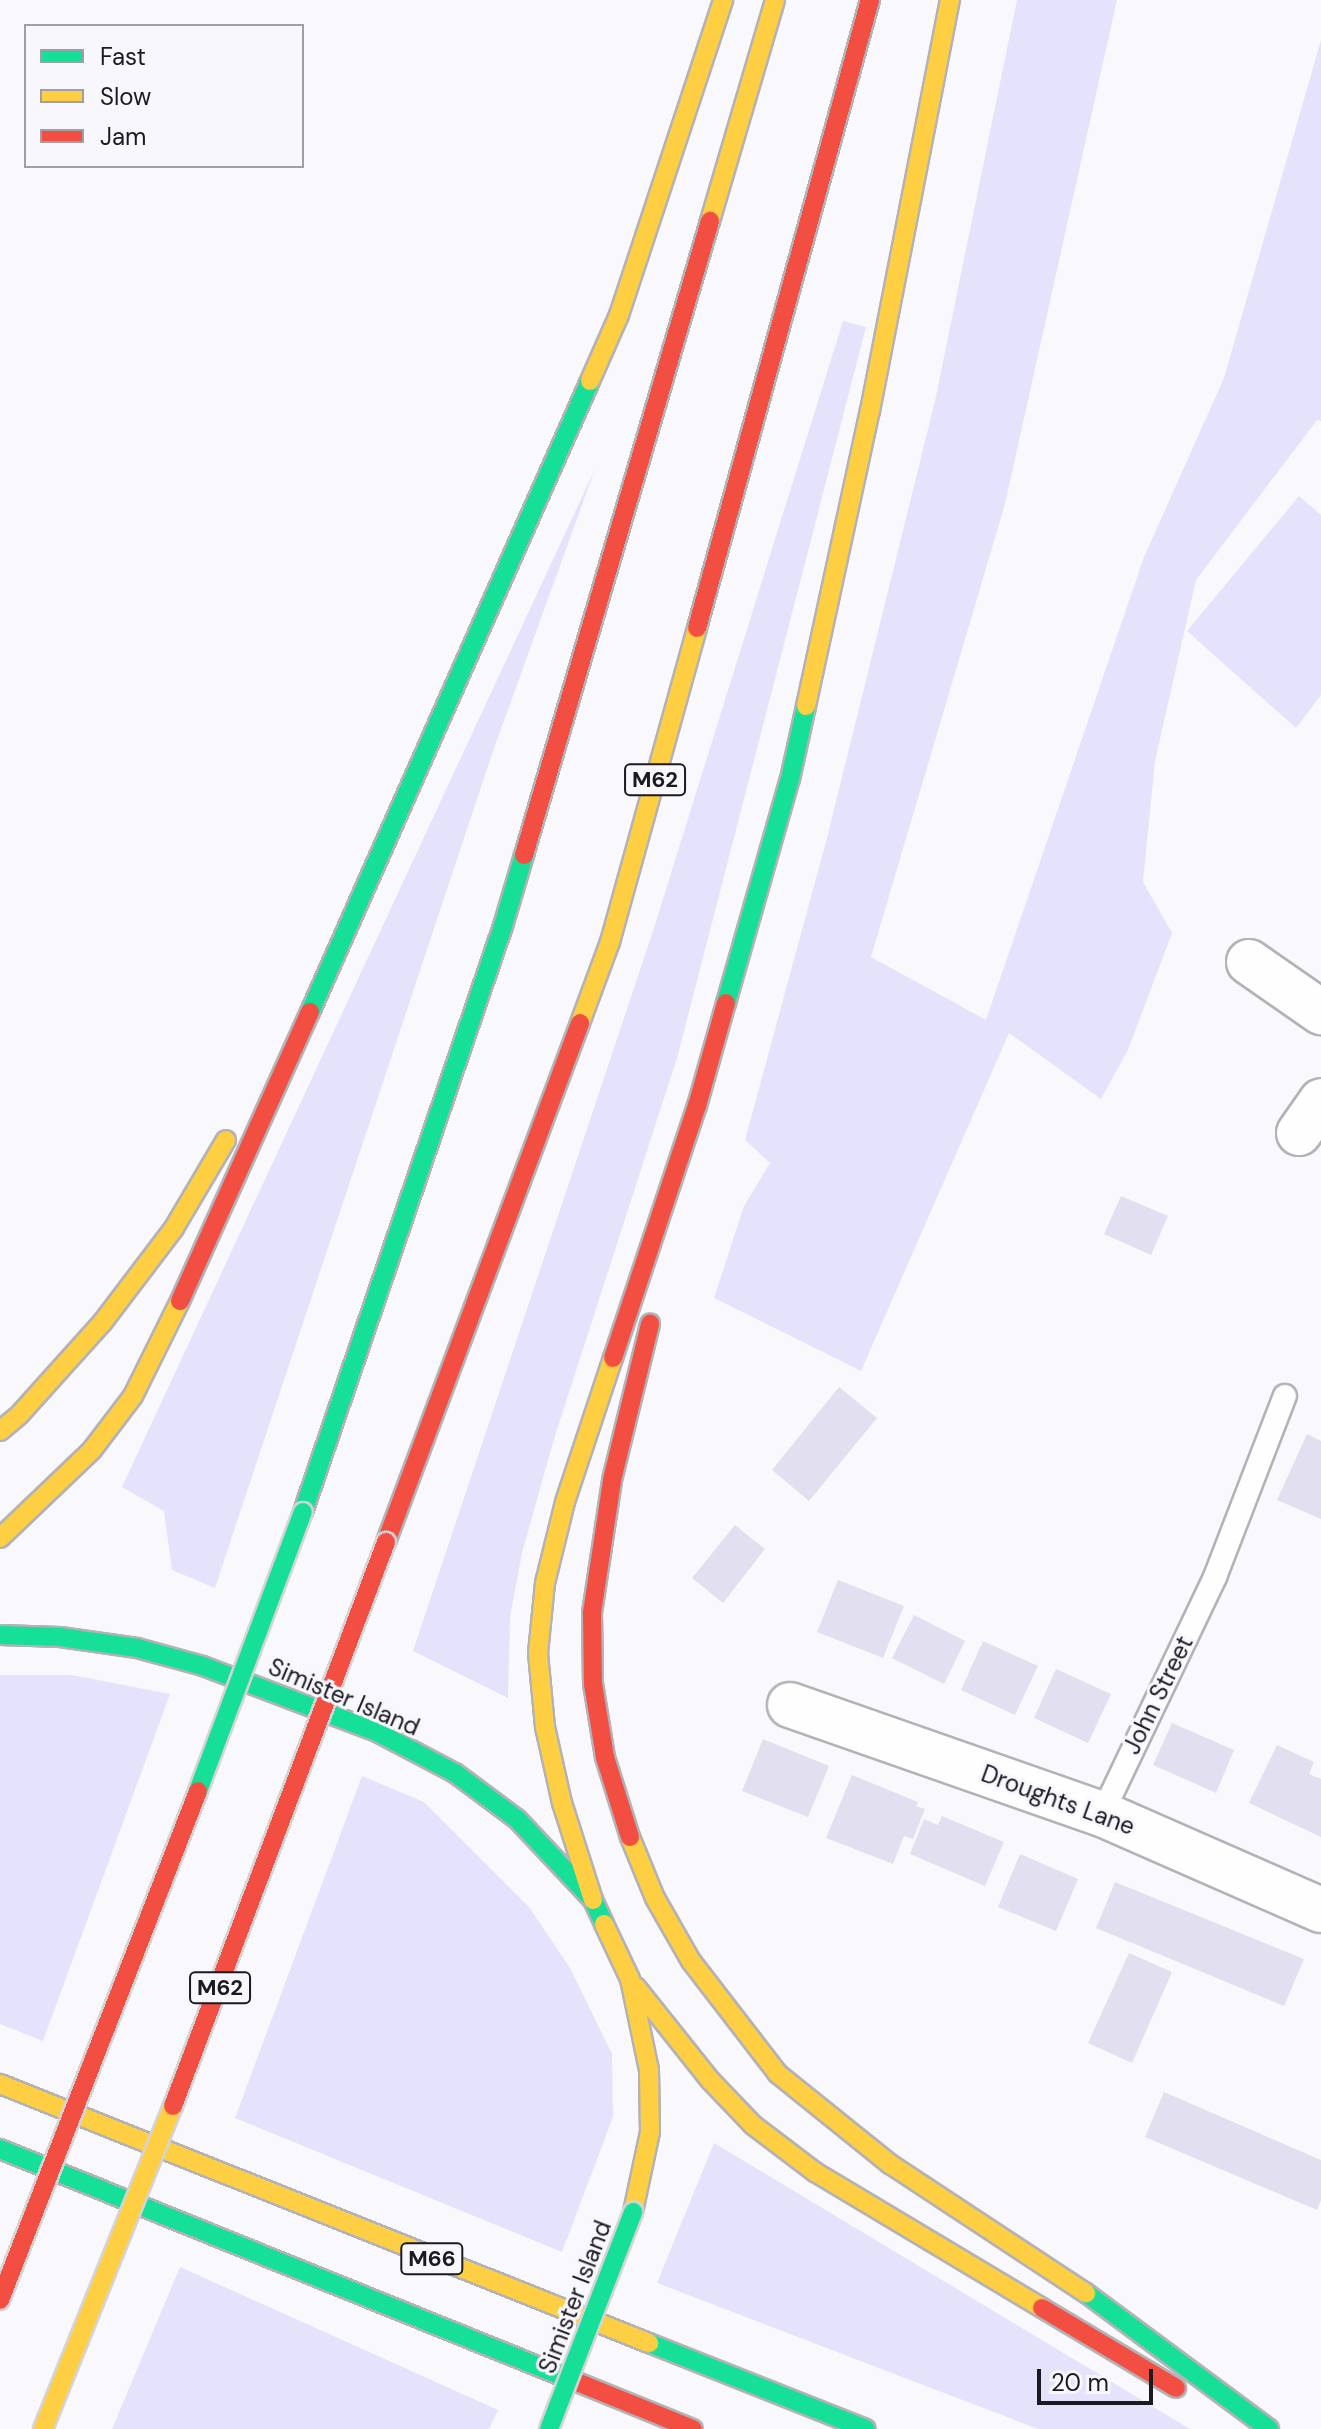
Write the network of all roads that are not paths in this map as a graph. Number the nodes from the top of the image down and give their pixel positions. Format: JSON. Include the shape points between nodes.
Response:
{"nodes":[{"id":1,"x":723,"y":0,"type":"edge"},
{"id":2,"x":775,"y":0,"type":"edge"},
{"id":3,"x":870,"y":0,"type":"edge"},
{"id":4,"x":950,"y":0,"type":"edge"},
{"id":5,"x":335,"y":957,"type":"junction"},
{"id":6,"x":1249,"y":962,"type":"dead end"},
{"id":7,"x":1321,"y":1012,"type":"edge"},
{"id":8,"x":697,"y":1106,"type":"junction"},
{"id":9,"x":661,"y":1276,"type":"dead end"},
{"id":10,"x":654,"y":1306,"type":"dead end"},
{"id":11,"x":1285,"y":1396,"type":"dead end"},
{"id":12,"x":0,"y":1431,"type":"edge"},
{"id":13,"x":0,"y":1538,"type":"edge"},
{"id":14,"x":0,"y":1635,"type":"edge"},
{"id":15,"x":790,"y":1705,"type":"dead end"},
{"id":16,"x":1102,"y":1814,"type":"junction"},
{"id":17,"x":593,"y":1900,"type":"junction"},
{"id":18,"x":1321,"y":1910,"type":"edge"},
{"id":19,"x":630,"y":1979,"type":"junction"},
{"id":20,"x":0,"y":2084,"type":"edge"},
{"id":21,"x":0,"y":2149,"type":"edge"},
{"id":22,"x":0,"y":2300,"type":"edge"},
{"id":23,"x":43,"y":2429,"type":"edge"},
{"id":24,"x":549,"y":2429,"type":"edge"},
{"id":25,"x":693,"y":2429,"type":"edge"},
{"id":26,"x":866,"y":2429,"type":"edge"},
{"id":27,"x":1246,"y":2429,"type":"edge"},
{"id":28,"x":1269,"y":2429,"type":"edge"}],
"edges":[{"from":1,"to":5,"type":"highway","via":[[619,315]]},
{"from":2,"to":22,"type":"highway","bridge":true,"via":[[503,926],[303,1512]]},
{"from":3,"to":23,"type":"highway","number":"M62","bridge":true,"via":[[610,942],[218,1994]]},
{"from":4,"to":8,"type":"highway","via":[[870,411],[790,779]]},
{"from":5,"to":12,"type":"highway","via":[[174,1228],[102,1323]]},
{"from":5,"to":13,"type":"highway","via":[[133,1396],[92,1450]]},
{"from":6,"to":7,"type":"street"},
{"from":8,"to":9,"type":"highway"},
{"from":8,"to":17,"type":"highway","via":[[565,1502],[545,1583],[538,1653],[545,1727]]},
{"from":10,"to":28,"type":"highway","via":[[612,1480],[592,1613],[593,1684],[605,1757],[655,1898],[691,1961],[778,2074],[890,2164],[1129,2322]]},
{"from":11,"to":16,"type":"lane","name":"John Street","via":[[1215,1577]]},
{"from":14,"to":17,"type":"highway","name":"Simister Island","via":[[137,1648],[203,1666],[379,1733],[455,1773],[517,1819]]},
{"from":15,"to":16,"type":"street","name":"Droughts Lane"},
{"from":16,"to":18,"type":"street","name":"Droughts Lane"},
{"from":17,"to":19,"type":"highway","name":"Simister Island"},
{"from":19,"to":24,"type":"highway","name":"Simister Island","bridge":true,"via":[[649,2070],[650,2132],[633,2212]]},
{"from":19,"to":27,"type":"highway","via":[[710,2080],[815,2172]]},
{"from":20,"to":26,"type":"highway","number":"M66"},
{"from":21,"to":25,"type":"highway","number":"M66"}]}
